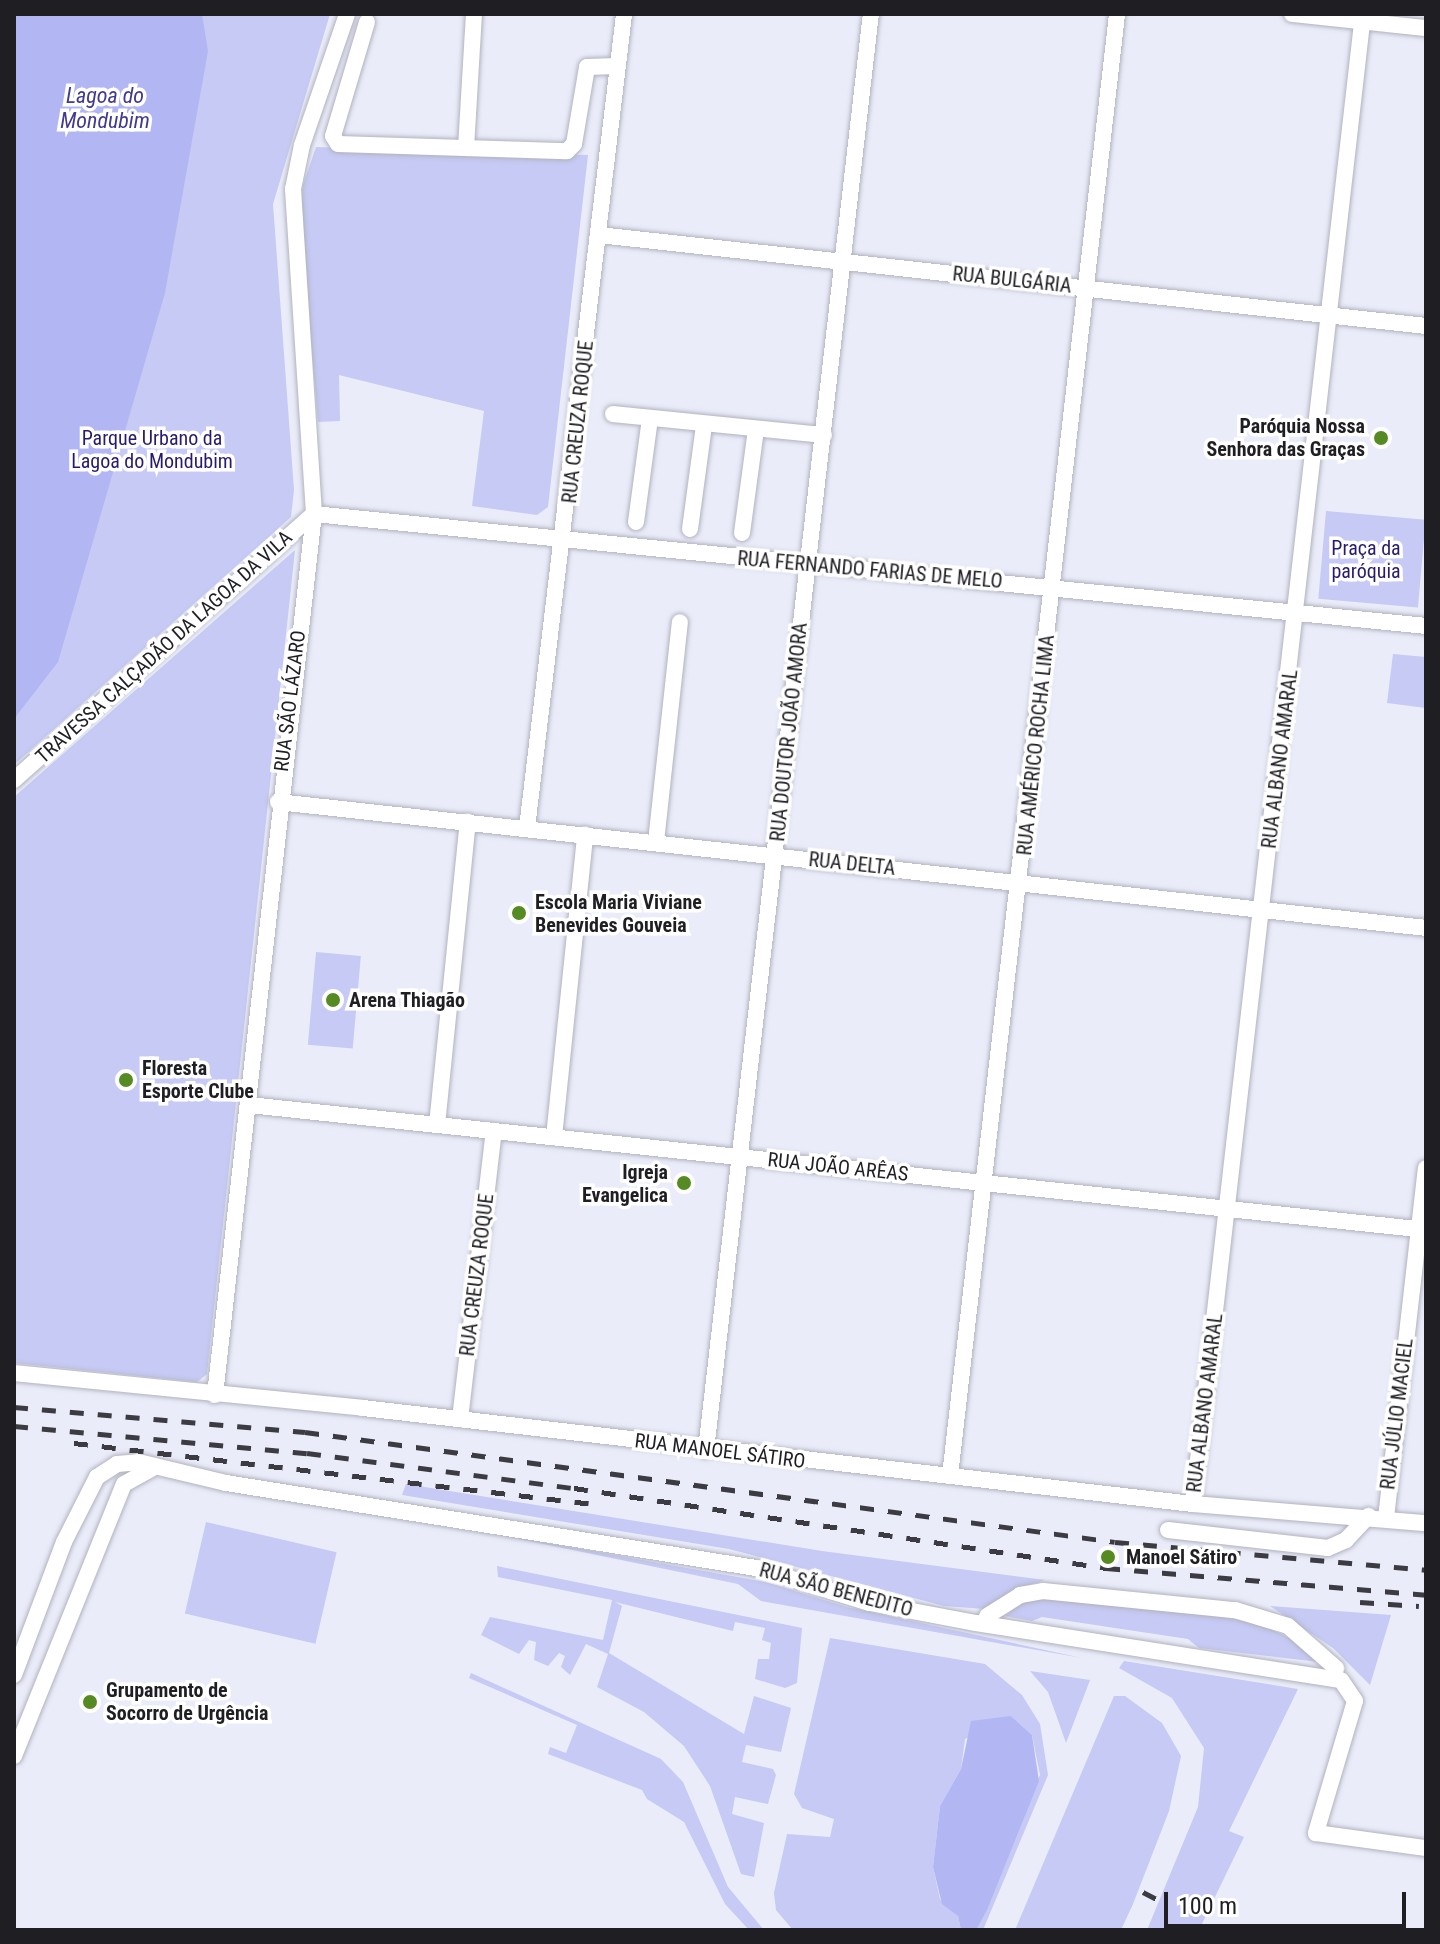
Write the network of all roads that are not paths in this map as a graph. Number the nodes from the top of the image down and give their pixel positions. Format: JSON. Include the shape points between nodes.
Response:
{"nodes":[{"id":1,"x":347,"y":14,"type":"edge"},
{"id":2,"x":474,"y":14,"type":"edge"},
{"id":3,"x":624,"y":14,"type":"edge"},
{"id":4,"x":871,"y":14,"type":"edge"},
{"id":5,"x":1117,"y":14,"type":"edge"},
{"id":6,"x":1292,"y":14,"type":"edge"},
{"id":7,"x":1363,"y":18,"type":"edge"},
{"id":8,"x":367,"y":22,"type":"dead end"},
{"id":9,"x":1426,"y":28,"type":"edge"},
{"id":10,"x":616,"y":66,"type":"junction"},
{"id":11,"x":466,"y":148,"type":"junction"},
{"id":12,"x":599,"y":235,"type":"junction"},
{"id":13,"x":843,"y":262,"type":"junction"},
{"id":14,"x":1085,"y":289,"type":"junction"},
{"id":15,"x":1329,"y":315,"type":"junction"},
{"id":16,"x":1426,"y":326,"type":"edge"},
{"id":17,"x":613,"y":414,"type":"dead end"},
{"id":18,"x":650,"y":418,"type":"junction"},
{"id":19,"x":704,"y":425,"type":"junction"},
{"id":20,"x":756,"y":429,"type":"junction"},
{"id":21,"x":824,"y":435,"type":"junction"},
{"id":22,"x":314,"y":514,"type":"junction"},
{"id":23,"x":636,"y":522,"type":"dead end"},
{"id":24,"x":690,"y":529,"type":"dead end"},
{"id":25,"x":742,"y":533,"type":"dead end"},
{"id":26,"x":564,"y":540,"type":"junction"},
{"id":27,"x":805,"y":565,"type":"junction"},
{"id":28,"x":1053,"y":587,"type":"junction"},
{"id":29,"x":1298,"y":611,"type":"junction"},
{"id":30,"x":680,"y":622,"type":"dead end"},
{"id":31,"x":1426,"y":626,"type":"edge"},
{"id":32,"x":14,"y":780,"type":"edge"},
{"id":33,"x":278,"y":802,"type":"junction"},
{"id":34,"x":468,"y":822,"type":"junction"},
{"id":35,"x":527,"y":828,"type":"junction"},
{"id":36,"x":585,"y":835,"type":"junction"},
{"id":37,"x":656,"y":842,"type":"junction"},
{"id":38,"x":777,"y":856,"type":"junction"},
{"id":39,"x":1021,"y":882,"type":"junction"},
{"id":40,"x":1262,"y":910,"type":"junction"},
{"id":41,"x":1426,"y":928,"type":"edge"},
{"id":42,"x":249,"y":1105,"type":"junction"},
{"id":43,"x":437,"y":1125,"type":"junction"},
{"id":44,"x":494,"y":1131,"type":"junction"},
{"id":45,"x":554,"y":1137,"type":"junction"},
{"id":46,"x":740,"y":1157,"type":"junction"},
{"id":47,"x":1426,"y":1168,"type":"edge"},
{"id":48,"x":983,"y":1181,"type":"junction"},
{"id":49,"x":1228,"y":1209,"type":"junction"},
{"id":50,"x":1422,"y":1230,"type":"edge"},
{"id":51,"x":14,"y":1373,"type":"edge"},
{"id":52,"x":215,"y":1395,"type":"junction"},
{"id":53,"x":460,"y":1419,"type":"junction"},
{"id":54,"x":706,"y":1450,"type":"junction"},
{"id":55,"x":153,"y":1468,"type":"junction"},
{"id":56,"x":950,"y":1476,"type":"junction"},
{"id":57,"x":1193,"y":1504,"type":"junction"},
{"id":58,"x":1368,"y":1516,"type":"junction"},
{"id":59,"x":1386,"y":1518,"type":"junction"},
{"id":60,"x":1426,"y":1523,"type":"edge"},
{"id":61,"x":1168,"y":1530,"type":"dead end"},
{"id":62,"x":987,"y":1616,"type":"dead end"},
{"id":63,"x":35,"y":1620,"type":"junction"},
{"id":64,"x":61,"y":1630,"type":"junction"},
{"id":65,"x":1336,"y":1668,"type":"dead end"},
{"id":66,"x":14,"y":1675,"type":"edge"},
{"id":67,"x":14,"y":1756,"type":"edge"},
{"id":68,"x":1426,"y":1848,"type":"edge"}],
"edges":[{"from":1,"to":22,"type":"street","name":"RUA SÃO LÁZARO","via":[[302,145],[293,189]]},
{"from":2,"to":11,"type":"street"},
{"from":3,"to":10,"type":"street","name":"RUA CREUZA ROQUE"},
{"from":4,"to":13,"type":"street","name":"RUA DOUTOR JOÃO AMORA"},
{"from":5,"to":14,"type":"street","name":"RUA AMÉRICO ROCHA LIMA"},
{"from":6,"to":7,"type":"street"},
{"from":7,"to":9,"type":"street"},
{"from":7,"to":15,"type":"street","name":"RUA ALBANO AMARAL"},
{"from":8,"to":11,"type":"street","via":[[335,143]]},
{"from":10,"to":11,"type":"street","via":[[587,67],[570,150]]},
{"from":10,"to":12,"type":"street","name":"RUA CREUZA ROQUE"},
{"from":12,"to":13,"type":"street","name":"RUA BULGÁRIA"},
{"from":12,"to":26,"type":"street","name":"RUA CREUZA ROQUE"},
{"from":13,"to":14,"type":"street","name":"RUA BULGÁRIA"},
{"from":13,"to":21,"type":"street","name":"RUA DOUTOR JOÃO AMORA"},
{"from":14,"to":15,"type":"street","name":"RUA BULGÁRIA"},
{"from":14,"to":28,"type":"street","name":"RUA AMÉRICO ROCHA LIMA"},
{"from":15,"to":16,"type":"street","name":"RUA BULGÁRIA"},
{"from":15,"to":29,"type":"street","name":"RUA ALBANO AMARAL"},
{"from":17,"to":18,"type":"street"},
{"from":18,"to":19,"type":"street"},
{"from":18,"to":23,"type":"street"},
{"from":19,"to":20,"type":"street"},
{"from":19,"to":24,"type":"street"},
{"from":20,"to":21,"type":"street"},
{"from":20,"to":25,"type":"street"},
{"from":21,"to":27,"type":"street","name":"RUA DOUTOR JOÃO AMORA"},
{"from":22,"to":26,"type":"street","name":"RUA FERNANDO FARIAS DE MELO"},
{"from":22,"to":32,"type":"street","name":"TRAVESSA CALÇADÃO DA LAGOA DA VILA"},
{"from":22,"to":33,"type":"street","name":"RUA SÃO LÁZARO"},
{"from":26,"to":27,"type":"street","name":"RUA FERNANDO FARIAS DE MELO"},
{"from":26,"to":35,"type":"street","name":"RUA CREUZA ROQUE"},
{"from":27,"to":28,"type":"street","name":"RUA FERNANDO FARIAS DE MELO"},
{"from":27,"to":38,"type":"street","name":"RUA DOUTOR JOÃO AMORA"},
{"from":28,"to":29,"type":"street","name":"RUA FERNANDO FARIAS DE MELO"},
{"from":28,"to":39,"type":"street","name":"RUA AMÉRICO ROCHA LIMA"},
{"from":29,"to":31,"type":"street","name":"RUA FERNANDO FARIAS DE MELO"},
{"from":29,"to":40,"type":"street","name":"RUA ALBANO AMARAL"},
{"from":30,"to":37,"type":"street"},
{"from":33,"to":34,"type":"street","name":"RUA DELTA"},
{"from":33,"to":42,"type":"street","name":"RUA SÃO LÁZARO"},
{"from":34,"to":35,"type":"street","name":"RUA DELTA"},
{"from":34,"to":43,"type":"street"},
{"from":35,"to":36,"type":"street","name":"RUA DELTA"},
{"from":36,"to":37,"type":"street","name":"RUA DELTA"},
{"from":36,"to":45,"type":"street"},
{"from":37,"to":38,"type":"street","name":"RUA DELTA"},
{"from":38,"to":39,"type":"street","name":"RUA DELTA"},
{"from":38,"to":46,"type":"street","name":"RUA DOUTOR JOÃO AMORA"},
{"from":39,"to":40,"type":"street","name":"RUA DELTA"},
{"from":39,"to":48,"type":"street","name":"RUA AMÉRICO ROCHA LIMA"},
{"from":40,"to":41,"type":"street","name":"RUA DELTA"},
{"from":40,"to":49,"type":"street","name":"RUA ALBANO AMARAL"},
{"from":42,"to":43,"type":"street","name":"RUA JOÃO ARÊAS"},
{"from":42,"to":52,"type":"street","name":"RUA SÃO LÁZARO"},
{"from":43,"to":44,"type":"street","name":"RUA JOÃO ARÊAS"},
{"from":44,"to":45,"type":"street","name":"RUA JOÃO ARÊAS"},
{"from":44,"to":53,"type":"street","name":"RUA CREUZA ROQUE"},
{"from":45,"to":46,"type":"street","name":"RUA JOÃO ARÊAS"},
{"from":46,"to":48,"type":"street","name":"RUA JOÃO ARÊAS"},
{"from":46,"to":54,"type":"street","name":"RUA DOUTOR JOÃO AMORA"},
{"from":47,"to":50,"type":"street","name":"RUA JÚLIO MACIEL"},
{"from":48,"to":49,"type":"street","name":"RUA JOÃO ARÊAS"},
{"from":48,"to":56,"type":"street","name":"RUA AMÉRICO ROCHA LIMA"},
{"from":49,"to":50,"type":"street","name":"RUA JOÃO ARÊAS"},
{"from":49,"to":57,"type":"street","name":"RUA ALBANO AMARAL"},
{"from":50,"to":59,"type":"street","name":"RUA JÚLIO MACIEL"},
{"from":51,"to":52,"type":"street","name":"RUA MANOEL SÁTIRO"},
{"from":52,"to":53,"type":"street","name":"RUA MANOEL SÁTIRO"},
{"from":53,"to":54,"type":"street","name":"RUA MANOEL SÁTIRO"},
{"from":54,"to":56,"type":"street","name":"RUA MANOEL SÁTIRO"},
{"from":55,"to":63,"type":"street","via":[[117,1464],[97,1477]]},
{"from":55,"to":64,"type":"street","via":[[124,1484]]},
{"from":55,"to":68,"type":"street","name":"RUA SÃO BENEDITO","via":[[756,1568],[870,1603],[976,1623],[1341,1680],[1355,1701],[1316,1833]]},
{"from":56,"to":57,"type":"street","name":"RUA MANOEL SÁTIRO"},
{"from":57,"to":58,"type":"street","name":"RUA MANOEL SÁTIRO"},
{"from":58,"to":59,"type":"street","name":"RUA MANOEL SÁTIRO"},
{"from":58,"to":61,"type":"street","via":[[1346,1540],[1328,1548]]},
{"from":59,"to":60,"type":"street","name":"RUA MANOEL SÁTIRO"},
{"from":62,"to":65,"type":"street","via":[[1020,1595],[1043,1591],[1235,1610],[1288,1626]]},
{"from":63,"to":64,"type":"street"},
{"from":63,"to":66,"type":"street"},
{"from":64,"to":67,"type":"street"}]}
